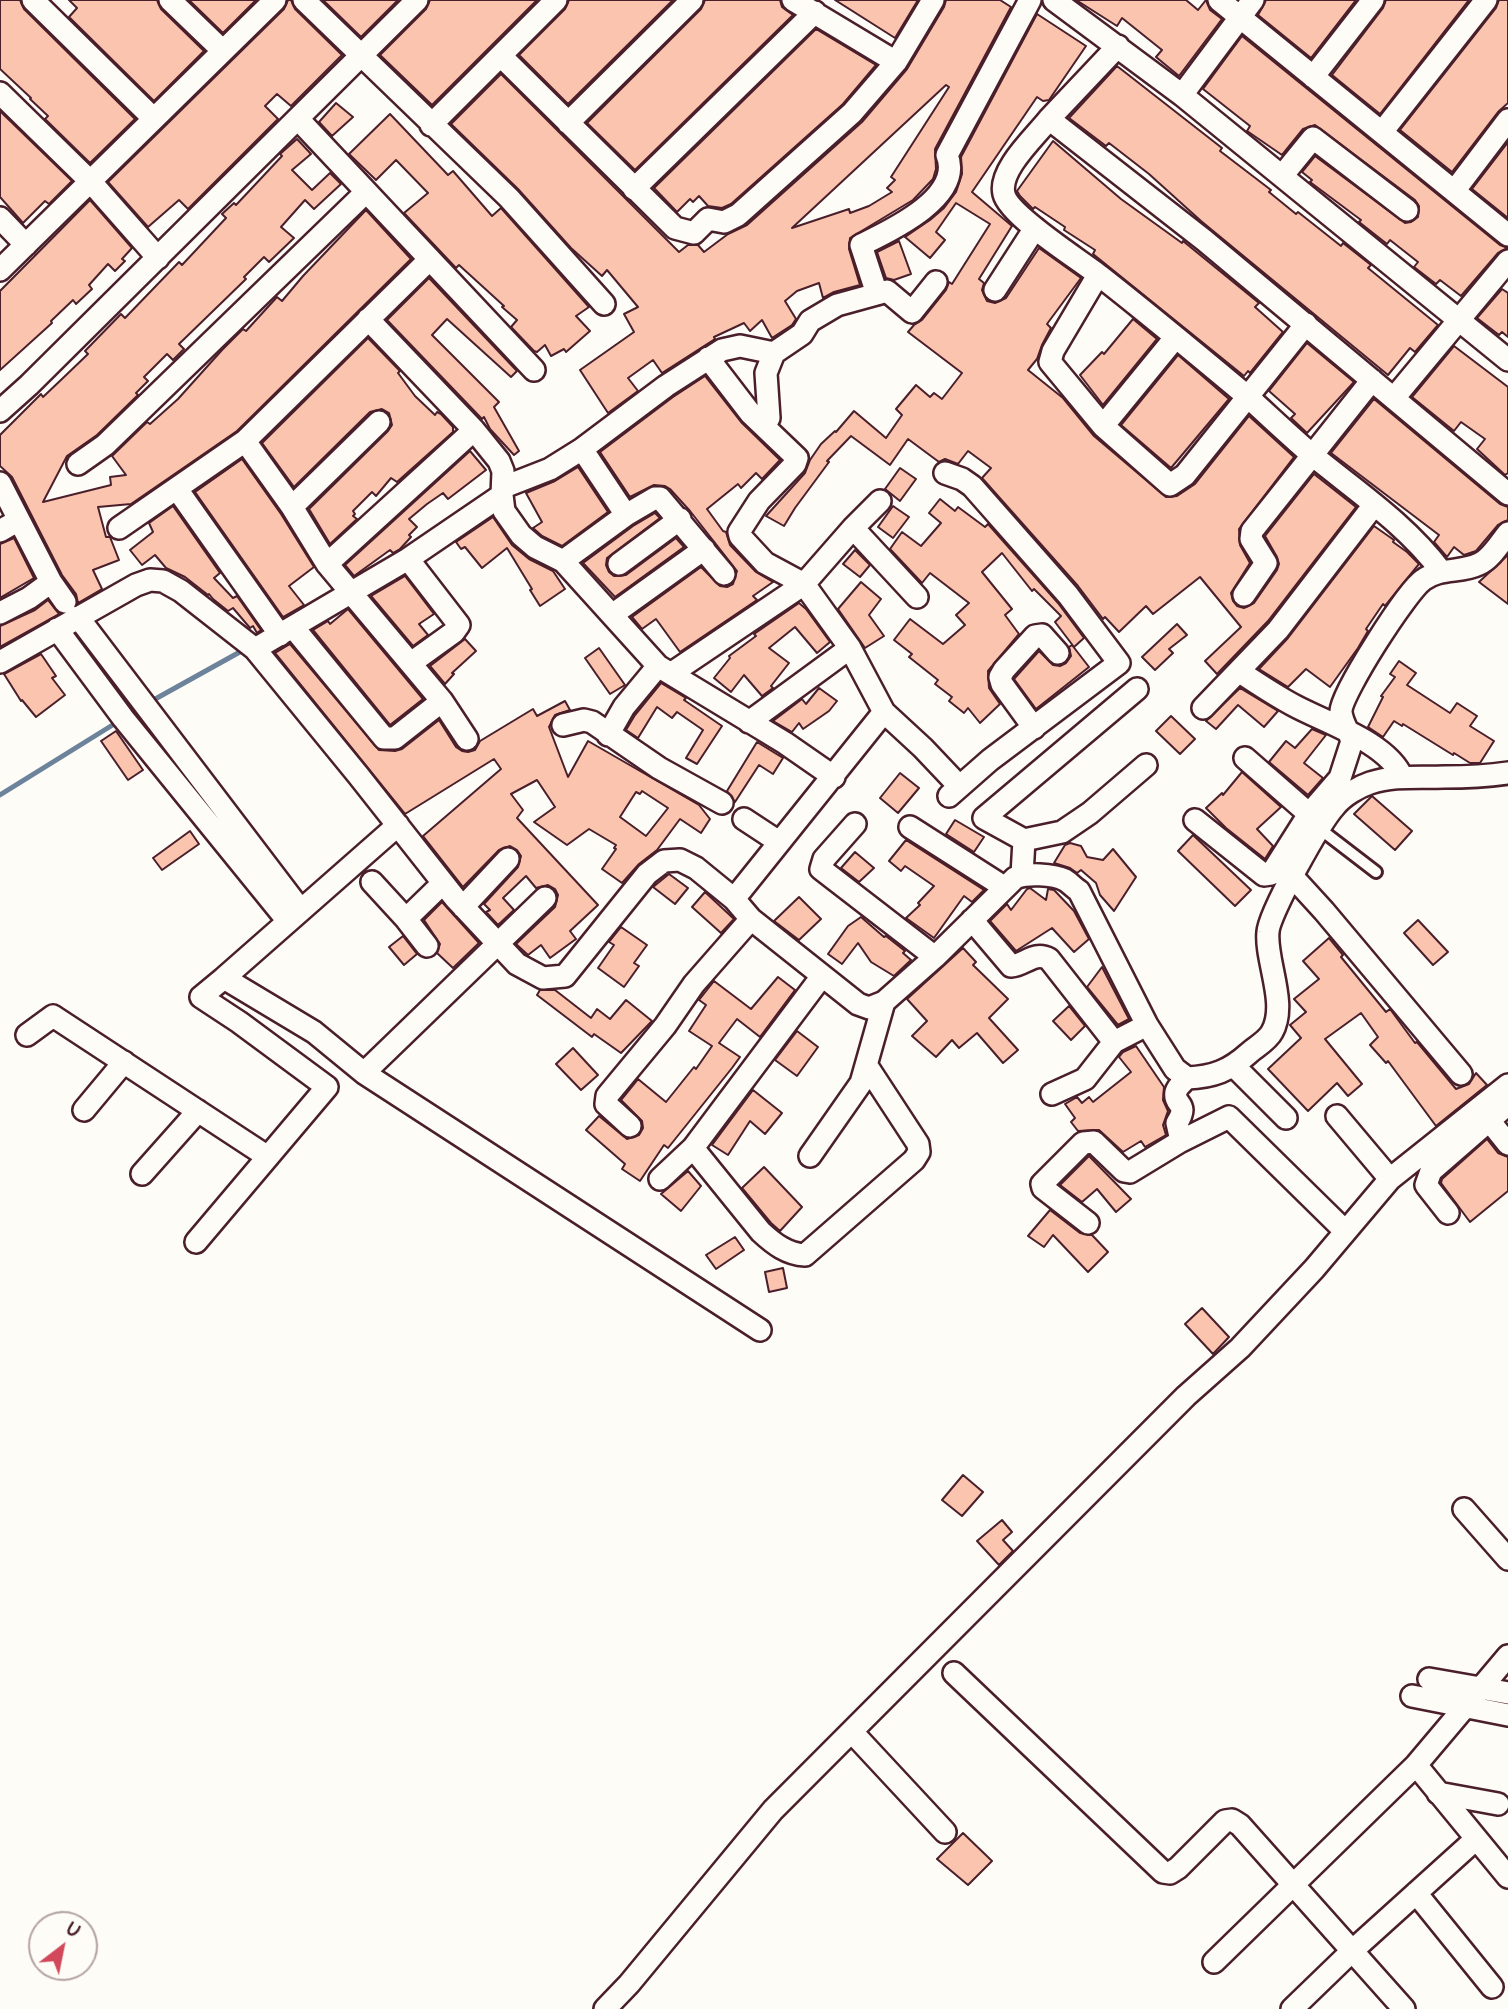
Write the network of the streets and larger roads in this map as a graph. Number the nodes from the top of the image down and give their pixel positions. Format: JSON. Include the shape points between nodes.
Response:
{"nodes":[{"id":1,"x":33,"y":0,"type":"edge"},
{"id":2,"x":170,"y":0,"type":"edge"},
{"id":3,"x":275,"y":0,"type":"edge"},
{"id":4,"x":304,"y":0,"type":"edge"},
{"id":5,"x":417,"y":0,"type":"edge"},
{"id":6,"x":556,"y":0,"type":"edge"},
{"id":7,"x":692,"y":0,"type":"edge"},
{"id":8,"x":793,"y":0,"type":"edge"},
{"id":9,"x":933,"y":0,"type":"edge"},
{"id":10,"x":1030,"y":0,"type":"edge"},
{"id":11,"x":1054,"y":0,"type":"edge"},
{"id":12,"x":1219,"y":0,"type":"edge"},
{"id":13,"x":1253,"y":0,"type":"edge"},
{"id":14,"x":1373,"y":0,"type":"edge"},
{"id":15,"x":1486,"y":0,"type":"edge"},
{"id":16,"x":815,"y":12,"type":"junction"},
{"id":17,"x":1240,"y":17,"type":"junction"},
{"id":18,"x":1110,"y":40,"type":"junction"},
{"id":19,"x":223,"y":51,"type":"junction"},
{"id":20,"x":361,"y":54,"type":"junction"},
{"id":21,"x":501,"y":56,"type":"junction"},
{"id":22,"x":896,"y":62,"type":"junction"},
{"id":23,"x":1313,"y":77,"type":"junction"},
{"id":24,"x":0,"y":93,"type":"edge"},
{"id":25,"x":1182,"y":95,"type":"junction"},
{"id":26,"x":154,"y":119,"type":"junction"},
{"id":27,"x":1049,"y":119,"type":"junction"},
{"id":28,"x":299,"y":120,"type":"junction"},
{"id":29,"x":1508,"y":120,"type":"edge"},
{"id":30,"x":568,"y":124,"type":"junction"},
{"id":31,"x":431,"y":125,"type":"junction"},
{"id":32,"x":1382,"y":132,"type":"junction"},
{"id":33,"x":1282,"y":176,"type":"junction"},
{"id":34,"x":90,"y":182,"type":"junction"},
{"id":35,"x":634,"y":189,"type":"junction"},
{"id":36,"x":1455,"y":190,"type":"junction"},
{"id":37,"x":365,"y":193,"type":"junction"},
{"id":38,"x":1407,"y":210,"type":"dead end"},
{"id":39,"x":0,"y":218,"type":"edge"},
{"id":40,"x":1035,"y":228,"type":"junction"},
{"id":41,"x":1508,"y":235,"type":"edge"},
{"id":42,"x":26,"y":245,"type":"junction"},
{"id":43,"x":159,"y":258,"type":"junction"},
{"id":44,"x":430,"y":259,"type":"junction"},
{"id":45,"x":1508,"y":261,"type":"edge"},
{"id":46,"x":0,"y":270,"type":"edge"},
{"id":47,"x":1098,"y":275,"type":"junction"},
{"id":48,"x":936,"y":282,"type":"dead end"},
{"id":49,"x":995,"y":289,"type":"dead end"},
{"id":50,"x":877,"y":294,"type":"junction"},
{"id":51,"x":604,"y":303,"type":"dead end"},
{"id":52,"x":368,"y":319,"type":"junction"},
{"id":53,"x":1460,"y":320,"type":"junction"},
{"id":54,"x":1306,"y":324,"type":"junction"},
{"id":55,"x":1175,"y":338,"type":"junction"},
{"id":56,"x":774,"y":353,"type":"junction"},
{"id":57,"x":708,"y":358,"type":"junction"},
{"id":58,"x":1508,"y":360,"type":"edge"},
{"id":59,"x":534,"y":370,"type":"dead end"},
{"id":60,"x":1372,"y":380,"type":"junction"},
{"id":61,"x":1248,"y":397,"type":"junction"},
{"id":62,"x":1394,"y":398,"type":"junction"},
{"id":63,"x":0,"y":411,"type":"edge"},
{"id":64,"x":379,"y":422,"type":"dead end"},
{"id":65,"x":764,"y":426,"type":"junction"},
{"id":66,"x":1103,"y":426,"type":"junction"},
{"id":67,"x":474,"y":430,"type":"junction"},
{"id":68,"x":245,"y":441,"type":"junction"},
{"id":69,"x":582,"y":450,"type":"junction"},
{"id":70,"x":1312,"y":454,"type":"junction"},
{"id":71,"x":78,"y":464,"type":"dead end"},
{"id":72,"x":944,"y":473,"type":"dead end"},
{"id":73,"x":0,"y":483,"type":"edge"},
{"id":74,"x":177,"y":489,"type":"junction"},
{"id":75,"x":503,"y":491,"type":"junction"},
{"id":76,"x":1508,"y":494,"type":"edge"},
{"id":77,"x":880,"y":501,"type":"dead end"},
{"id":78,"x":1374,"y":505,"type":"junction"},
{"id":79,"x":292,"y":507,"type":"junction"},
{"id":80,"x":626,"y":515,"type":"junction"},
{"id":81,"x":680,"y":519,"type":"junction"},
{"id":82,"x":19,"y":520,"type":"junction"},
{"id":83,"x":119,"y":528,"type":"dead end"},
{"id":84,"x":853,"y":528,"type":"junction"},
{"id":85,"x":0,"y":531,"type":"edge"},
{"id":86,"x":1508,"y":533,"type":"edge"},
{"id":87,"x":704,"y":549,"type":"junction"},
{"id":88,"x":408,"y":559,"type":"junction"},
{"id":89,"x":563,"y":561,"type":"junction"},
{"id":90,"x":327,"y":564,"type":"junction"},
{"id":91,"x":619,"y":564,"type":"dead end"},
{"id":92,"x":1441,"y":571,"type":"junction"},
{"id":93,"x":724,"y":574,"type":"dead end"},
{"id":94,"x":51,"y":582,"type":"junction"},
{"id":95,"x":804,"y":584,"type":"junction"},
{"id":96,"x":351,"y":592,"type":"junction"},
{"id":97,"x":1244,"y":595,"type":"dead end"},
{"id":98,"x":917,"y":597,"type":"dead end"},
{"id":99,"x":71,"y":610,"type":"junction"},
{"id":100,"x":0,"y":613,"type":"edge"},
{"id":101,"x":612,"y":615,"type":"junction"},
{"id":102,"x":57,"y":629,"type":"junction"},
{"id":103,"x":280,"y":629,"type":"junction"},
{"id":104,"x":251,"y":646,"type":"junction"},
{"id":105,"x":850,"y":648,"type":"junction"},
{"id":106,"x":1058,"y":653,"type":"dead end"},
{"id":107,"x":0,"y":662,"type":"edge"},
{"id":108,"x":411,"y":663,"type":"junction"},
{"id":109,"x":665,"y":670,"type":"junction"},
{"id":110,"x":1240,"y":672,"type":"junction"},
{"id":111,"x":1137,"y":689,"type":"dead end"},
{"id":112,"x":442,"y":701,"type":"junction"},
{"id":113,"x":1203,"y":708,"type":"dead end"},
{"id":114,"x":884,"y":712,"type":"junction"},
{"id":115,"x":750,"y":722,"type":"junction"},
{"id":116,"x":563,"y":725,"type":"dead end"},
{"id":117,"x":1034,"y":728,"type":"junction"},
{"id":118,"x":1349,"y":733,"type":"junction"},
{"id":119,"x":608,"y":735,"type":"junction"},
{"id":120,"x":467,"y":739,"type":"dead end"},
{"id":121,"x":1245,"y":758,"type":"dead end"},
{"id":122,"x":1146,"y":765,"type":"dead end"},
{"id":123,"x":834,"y":777,"type":"junction"},
{"id":124,"x":1402,"y":777,"type":"junction"},
{"id":125,"x":1503,"y":779,"type":"edge"},
{"id":126,"x":722,"y":803,"type":"dead end"},
{"id":127,"x":744,"y":819,"type":"dead end"},
{"id":128,"x":1195,"y":820,"type":"dead end"},
{"id":129,"x":1315,"y":822,"type":"junction"},
{"id":130,"x":856,"y":824,"type":"dead end"},
{"id":131,"x":398,"y":825,"type":"junction"},
{"id":132,"x":910,"y":827,"type":"dead end"},
{"id":133,"x":1024,"y":840,"type":"junction"},
{"id":134,"x":779,"y":842,"type":"junction"},
{"id":135,"x":508,"y":859,"type":"dead end"},
{"id":136,"x":1292,"y":876,"type":"junction"},
{"id":137,"x":1013,"y":881,"type":"junction"},
{"id":138,"x":372,"y":882,"type":"dead end"},
{"id":139,"x":443,"y":883,"type":"junction"},
{"id":140,"x":545,"y":898,"type":"dead end"},
{"id":141,"x":734,"y":899,"type":"junction"},
{"id":142,"x":463,"y":907,"type":"junction"},
{"id":143,"x":294,"y":915,"type":"junction"},
{"id":144,"x":406,"y":919,"type":"junction"},
{"id":145,"x":751,"y":919,"type":"junction"},
{"id":146,"x":972,"y":920,"type":"junction"},
{"id":147,"x":491,"y":936,"type":"junction"},
{"id":148,"x":427,"y":946,"type":"dead end"},
{"id":149,"x":935,"y":957,"type":"junction"},
{"id":150,"x":822,"y":976,"type":"junction"},
{"id":151,"x":223,"y":978,"type":"junction"},
{"id":152,"x":884,"y":1002,"type":"junction"},
{"id":153,"x":1147,"y":1024,"type":"junction"},
{"id":154,"x":27,"y":1035,"type":"dead end"},
{"id":155,"x":1114,"y":1042,"type":"junction"},
{"id":156,"x":124,"y":1062,"type":"junction"},
{"id":157,"x":866,"y":1066,"type":"junction"},
{"id":158,"x":1234,"y":1066,"type":"junction"},
{"id":159,"x":365,"y":1073,"type":"junction"},
{"id":160,"x":1461,"y":1074,"type":"dead end"},
{"id":161,"x":1187,"y":1078,"type":"junction"},
{"id":162,"x":1508,"y":1085,"type":"edge"},
{"id":163,"x":1052,"y":1094,"type":"dead end"},
{"id":164,"x":1508,"y":1104,"type":"edge"},
{"id":165,"x":84,"y":1110,"type":"dead end"},
{"id":166,"x":198,"y":1111,"type":"junction"},
{"id":167,"x":1337,"y":1116,"type":"dead end"},
{"id":168,"x":1286,"y":1118,"type":"dead end"},
{"id":169,"x":1488,"y":1119,"type":"junction"},
{"id":170,"x":630,"y":1126,"type":"dead end"},
{"id":171,"x":1181,"y":1141,"type":"junction"},
{"id":172,"x":1508,"y":1144,"type":"edge"},
{"id":173,"x":693,"y":1148,"type":"junction"},
{"id":174,"x":810,"y":1156,"type":"dead end"},
{"id":175,"x":268,"y":1157,"type":"junction"},
{"id":176,"x":142,"y":1174,"type":"dead end"},
{"id":177,"x":660,"y":1179,"type":"dead end"},
{"id":178,"x":1390,"y":1179,"type":"junction"},
{"id":179,"x":1448,"y":1213,"type":"dead end"},
{"id":180,"x":1088,"y":1223,"type":"dead end"},
{"id":181,"x":1345,"y":1231,"type":"junction"},
{"id":182,"x":196,"y":1242,"type":"dead end"},
{"id":183,"x":760,"y":1330,"type":"dead end"},
{"id":184,"x":1464,"y":1509,"type":"dead end"},
{"id":185,"x":1508,"y":1559,"type":"edge"},
{"id":186,"x":1508,"y":1656,"type":"edge"},
{"id":187,"x":954,"y":1673,"type":"dead end"},
{"id":188,"x":1429,"y":1679,"type":"dead end"},
{"id":189,"x":1481,"y":1687,"type":"junction"},
{"id":190,"x":1508,"y":1693,"type":"edge"},
{"id":191,"x":1412,"y":1696,"type":"dead end"},
{"id":192,"x":1464,"y":1707,"type":"junction"},
{"id":193,"x":1508,"y":1715,"type":"edge"},
{"id":194,"x":852,"y":1732,"type":"junction"},
{"id":195,"x":1416,"y":1765,"type":"junction"},
{"id":196,"x":1438,"y":1793,"type":"junction"},
{"id":197,"x":1497,"y":1804,"type":"dead end"},
{"id":198,"x":945,"y":1832,"type":"dead end"},
{"id":199,"x":1476,"y":1839,"type":"junction"},
{"id":200,"x":1508,"y":1877,"type":"edge"},
{"id":201,"x":1294,"y":1885,"type":"junction"},
{"id":202,"x":1416,"y":1893,"type":"junction"},
{"id":203,"x":1352,"y":1951,"type":"junction"},
{"id":204,"x":1214,"y":1962,"type":"dead end"},
{"id":205,"x":1492,"y":1987,"type":"dead end"},
{"id":206,"x":605,"y":2009,"type":"edge"},
{"id":207,"x":1292,"y":2009,"type":"edge"},
{"id":208,"x":1404,"y":2009,"type":"edge"}],
"edges":[{"from":1,"to":26,"type":"street"},
{"from":2,"to":19,"type":"street"},
{"from":3,"to":19,"type":"street"},
{"from":4,"to":20,"type":"street"},
{"from":5,"to":20,"type":"street"},
{"from":6,"to":21,"type":"street"},
{"from":7,"to":30,"type":"street"},
{"from":8,"to":16,"type":"street"},
{"from":9,"to":22,"type":"street"},
{"from":10,"to":50,"type":"street","via":[[947,155],[950,172],[933,203],[861,245]]},
{"from":11,"to":18,"type":"street"},
{"from":12,"to":17,"type":"street"},
{"from":13,"to":17,"type":"street"},
{"from":14,"to":23,"type":"street"},
{"from":15,"to":32,"type":"street"},
{"from":16,"to":22,"type":"street"},
{"from":16,"to":35,"type":"street"},
{"from":17,"to":23,"type":"street"},
{"from":17,"to":25,"type":"street"},
{"from":18,"to":25,"type":"street"},
{"from":18,"to":27,"type":"street"},
{"from":19,"to":26,"type":"street"},
{"from":20,"to":28,"type":"street"},
{"from":20,"to":31,"type":"street"},
{"from":21,"to":30,"type":"street"},
{"from":21,"to":31,"type":"street"},
{"from":22,"to":35,"type":"street","via":[[852,113],[727,222],[708,219],[694,233],[675,228]]},
{"from":23,"to":32,"type":"street"},
{"from":24,"to":34,"type":"street"},
{"from":25,"to":33,"type":"street"},
{"from":26,"to":34,"type":"street"},
{"from":27,"to":40,"type":"street","via":[[1003,180],[1007,203]]},
{"from":27,"to":54,"type":"street"},
{"from":28,"to":37,"type":"street"},
{"from":28,"to":43,"type":"street"},
{"from":29,"to":36,"type":"street"},
{"from":30,"to":35,"type":"street"},
{"from":31,"to":51,"type":"street","via":[[509,198]]},
{"from":32,"to":36,"type":"street"},
{"from":33,"to":38,"type":"street","via":[[1313,138]]},
{"from":33,"to":53,"type":"street"},
{"from":34,"to":42,"type":"street"},
{"from":34,"to":43,"type":"street"},
{"from":36,"to":41,"type":"street"},
{"from":37,"to":44,"type":"street"},
{"from":37,"to":71,"type":"street","via":[[105,445]]},
{"from":39,"to":42,"type":"street"},
{"from":40,"to":47,"type":"street"},
{"from":40,"to":49,"type":"street"},
{"from":42,"to":46,"type":"street"},
{"from":43,"to":63,"type":"street"},
{"from":44,"to":52,"type":"street"},
{"from":44,"to":59,"type":"street"},
{"from":45,"to":53,"type":"street"},
{"from":47,"to":55,"type":"street"},
{"from":47,"to":66,"type":"street","via":[[1050,358],[1054,369]]},
{"from":48,"to":50,"type":"street","via":[[912,312],[887,291]]},
{"from":50,"to":56,"type":"street","via":[[837,305],[810,321],[802,334]]},
{"from":52,"to":67,"type":"street"},
{"from":52,"to":68,"type":"street"},
{"from":53,"to":58,"type":"street"},
{"from":53,"to":62,"type":"street"},
{"from":54,"to":60,"type":"street"},
{"from":54,"to":61,"type":"street"},
{"from":55,"to":61,"type":"street"},
{"from":55,"to":66,"type":"street"},
{"from":56,"to":57,"type":"street","via":[[740,346]]},
{"from":56,"to":65,"type":"street","via":[[766,373],[769,418]]},
{"from":57,"to":65,"type":"street"},
{"from":57,"to":69,"type":"street"},
{"from":60,"to":62,"type":"street"},
{"from":60,"to":70,"type":"street"},
{"from":61,"to":66,"type":"street","via":[[1185,475],[1170,485]]},
{"from":61,"to":70,"type":"street"},
{"from":62,"to":76,"type":"street"},
{"from":64,"to":79,"type":"street"},
{"from":65,"to":95,"type":"street","via":[[797,458],[759,501],[740,536],[762,560]]},
{"from":67,"to":75,"type":"street","via":[[499,461]]},
{"from":67,"to":90,"type":"street"},
{"from":68,"to":74,"type":"street"},
{"from":68,"to":79,"type":"street"},
{"from":69,"to":75,"type":"street"},
{"from":69,"to":80,"type":"street"},
{"from":70,"to":78,"type":"street"},
{"from":70,"to":97,"type":"street","via":[[1251,534],[1266,563]]},
{"from":72,"to":117,"type":"street","via":[[972,486],[1068,595],[1119,663]]},
{"from":73,"to":82,"type":"street"},
{"from":74,"to":83,"type":"street"},
{"from":74,"to":103,"type":"street"},
{"from":75,"to":88,"type":"street"},
{"from":75,"to":89,"type":"street","via":[[504,511],[521,535]]},
{"from":77,"to":84,"type":"street"},
{"from":78,"to":92,"type":"street","via":[[1424,549]]},
{"from":78,"to":110,"type":"street"},
{"from":79,"to":90,"type":"street"},
{"from":80,"to":81,"type":"street","via":[[660,498]]},
{"from":80,"to":89,"type":"street"},
{"from":81,"to":87,"type":"street"},
{"from":81,"to":91,"type":"street"},
{"from":82,"to":85,"type":"street"},
{"from":82,"to":94,"type":"street"},
{"from":84,"to":95,"type":"street"},
{"from":84,"to":98,"type":"street"},
{"from":86,"to":92,"type":"street","via":[[1478,565]]},
{"from":87,"to":93,"type":"street"},
{"from":87,"to":101,"type":"street"},
{"from":88,"to":96,"type":"street"},
{"from":88,"to":108,"type":"street","via":[[459,625]]},
{"from":89,"to":101,"type":"street"},
{"from":90,"to":96,"type":"street"},
{"from":92,"to":118,"type":"street","via":[[1420,581],[1353,679],[1341,712]]},
{"from":94,"to":99,"type":"street"},
{"from":94,"to":100,"type":"street"},
{"from":95,"to":105,"type":"street"},
{"from":95,"to":109,"type":"street"},
{"from":96,"to":103,"type":"street"},
{"from":96,"to":108,"type":"street"},
{"from":99,"to":102,"type":"street"},
{"from":99,"to":104,"type":"street","via":[[150,580],[163,581]]},
{"from":99,"to":143,"type":"street"},
{"from":101,"to":109,"type":"street"},
{"from":102,"to":107,"type":"street"},
{"from":102,"to":143,"type":"street","via":[[123,718]]},
{"from":103,"to":104,"type":"street"},
{"from":103,"to":112,"type":"street","via":[[384,738],[395,738]]},
{"from":104,"to":131,"type":"street"},
{"from":105,"to":114,"type":"street"},
{"from":105,"to":115,"type":"street"},
{"from":106,"to":117,"type":"street","via":[[1042,635],[1035,636],[1000,677]]},
{"from":108,"to":112,"type":"street"},
{"from":109,"to":115,"type":"street"},
{"from":109,"to":119,"type":"street","via":[[624,707]]},
{"from":110,"to":113,"type":"street"},
{"from":110,"to":118,"type":"street"},
{"from":111,"to":133,"type":"street","via":[[984,818]]},
{"from":112,"to":120,"type":"street"},
{"from":114,"to":117,"type":"street","via":[[958,788]]},
{"from":114,"to":123,"type":"street"},
{"from":115,"to":123,"type":"street"},
{"from":116,"to":119,"type":"street","via":[[584,720]]},
{"from":118,"to":124,"type":"street","via":[[1386,755]]},
{"from":118,"to":129,"type":"street","via":[[1352,747]]},
{"from":119,"to":126,"type":"street"},
{"from":121,"to":129,"type":"street"},
{"from":122,"to":133,"type":"street","via":[[1062,831]]},
{"from":123,"to":134,"type":"street"},
{"from":124,"to":125,"type":"street"},
{"from":124,"to":129,"type":"street","via":[[1353,791]]},
{"from":127,"to":134,"type":"street"},
{"from":128,"to":129,"type":"street","via":[[1267,876]]},
{"from":129,"to":136,"type":"street"},
{"from":130,"to":149,"type":"street","via":[[824,859],[821,869]]},
{"from":131,"to":139,"type":"street"},
{"from":131,"to":143,"type":"street"},
{"from":132,"to":137,"type":"street","via":[[997,880]]},
{"from":133,"to":137,"type":"street"},
{"from":134,"to":141,"type":"street"},
{"from":135,"to":142,"type":"street"},
{"from":136,"to":158,"type":"street","via":[[1268,930],[1276,990],[1272,1032]]},
{"from":136,"to":160,"type":"street"},
{"from":137,"to":146,"type":"street"},
{"from":137,"to":153,"type":"street","via":[[1056,877],[1079,891]]},
{"from":138,"to":144,"type":"street"},
{"from":139,"to":142,"type":"street"},
{"from":139,"to":144,"type":"street"},
{"from":140,"to":147,"type":"street"},
{"from":141,"to":145,"type":"street"},
{"from":141,"to":147,"type":"street","via":[[687,863],[672,860],[658,865],[565,976],[543,978],[517,964]]},
{"from":142,"to":147,"type":"street"},
{"from":143,"to":151,"type":"street"},
{"from":144,"to":148,"type":"street"},
{"from":145,"to":150,"type":"street"},
{"from":145,"to":170,"type":"street","via":[[607,1096],[606,1104]]},
{"from":146,"to":149,"type":"street"},
{"from":146,"to":155,"type":"street","via":[[1011,966],[1036,956],[1049,959]]},
{"from":147,"to":159,"type":"street"},
{"from":149,"to":152,"type":"street"},
{"from":150,"to":152,"type":"street","via":[[858,1004],[869,1008]]},
{"from":150,"to":173,"type":"street"},
{"from":151,"to":159,"type":"street","via":[[314,1032]]},
{"from":151,"to":175,"type":"street","via":[[201,997],[327,1087]]},
{"from":152,"to":157,"type":"street"},
{"from":153,"to":155,"type":"street"},
{"from":153,"to":161,"type":"street","via":[[1175,1069]]},
{"from":154,"to":156,"type":"street","via":[[53,1016]]},
{"from":155,"to":163,"type":"street","via":[[1085,1079]]},
{"from":156,"to":165,"type":"street"},
{"from":156,"to":166,"type":"street"},
{"from":157,"to":173,"type":"street","via":[[919,1152],[805,1255],[794,1255],[773,1243]]},
{"from":157,"to":174,"type":"street","via":[[857,1091]]},
{"from":158,"to":161,"type":"street","via":[[1217,1075]]},
{"from":158,"to":168,"type":"street"},
{"from":159,"to":183,"type":"street"},
{"from":161,"to":171,"type":"street","via":[[1176,1091],[1183,1108],[1177,1123]]},
{"from":162,"to":178,"type":"street"},
{"from":164,"to":169,"type":"street"},
{"from":166,"to":175,"type":"street"},
{"from":166,"to":176,"type":"street"},
{"from":167,"to":178,"type":"street"},
{"from":169,"to":172,"type":"street"},
{"from":169,"to":179,"type":"street","via":[[1426,1179]]},
{"from":171,"to":180,"type":"street","via":[[1130,1172],[1094,1142],[1083,1143],[1042,1184]]},
{"from":171,"to":181,"type":"street","via":[[1233,1118]]},
{"from":173,"to":177,"type":"street"},
{"from":175,"to":182,"type":"street"},
{"from":178,"to":181,"type":"street"},
{"from":181,"to":194,"type":"street","via":[[1240,1348],[1176,1406]]},
{"from":184,"to":185,"type":"street"},
{"from":186,"to":189,"type":"street"},
{"from":187,"to":201,"type":"street","via":[[1163,1872],[1178,1867],[1225,1821],[1232,1820]]},
{"from":188,"to":189,"type":"street"},
{"from":189,"to":190,"type":"street"},
{"from":189,"to":192,"type":"street"},
{"from":191,"to":192,"type":"street"},
{"from":192,"to":193,"type":"street"},
{"from":192,"to":195,"type":"street"},
{"from":194,"to":198,"type":"street"},
{"from":194,"to":206,"type":"street","via":[[773,1810]]},
{"from":195,"to":196,"type":"street"},
{"from":195,"to":201,"type":"street"},
{"from":196,"to":197,"type":"street"},
{"from":196,"to":199,"type":"street"},
{"from":199,"to":200,"type":"street"},
{"from":199,"to":202,"type":"street"},
{"from":201,"to":203,"type":"street"},
{"from":201,"to":204,"type":"street"},
{"from":202,"to":203,"type":"street"},
{"from":202,"to":205,"type":"street"},
{"from":203,"to":207,"type":"street"},
{"from":203,"to":208,"type":"street"}]}
